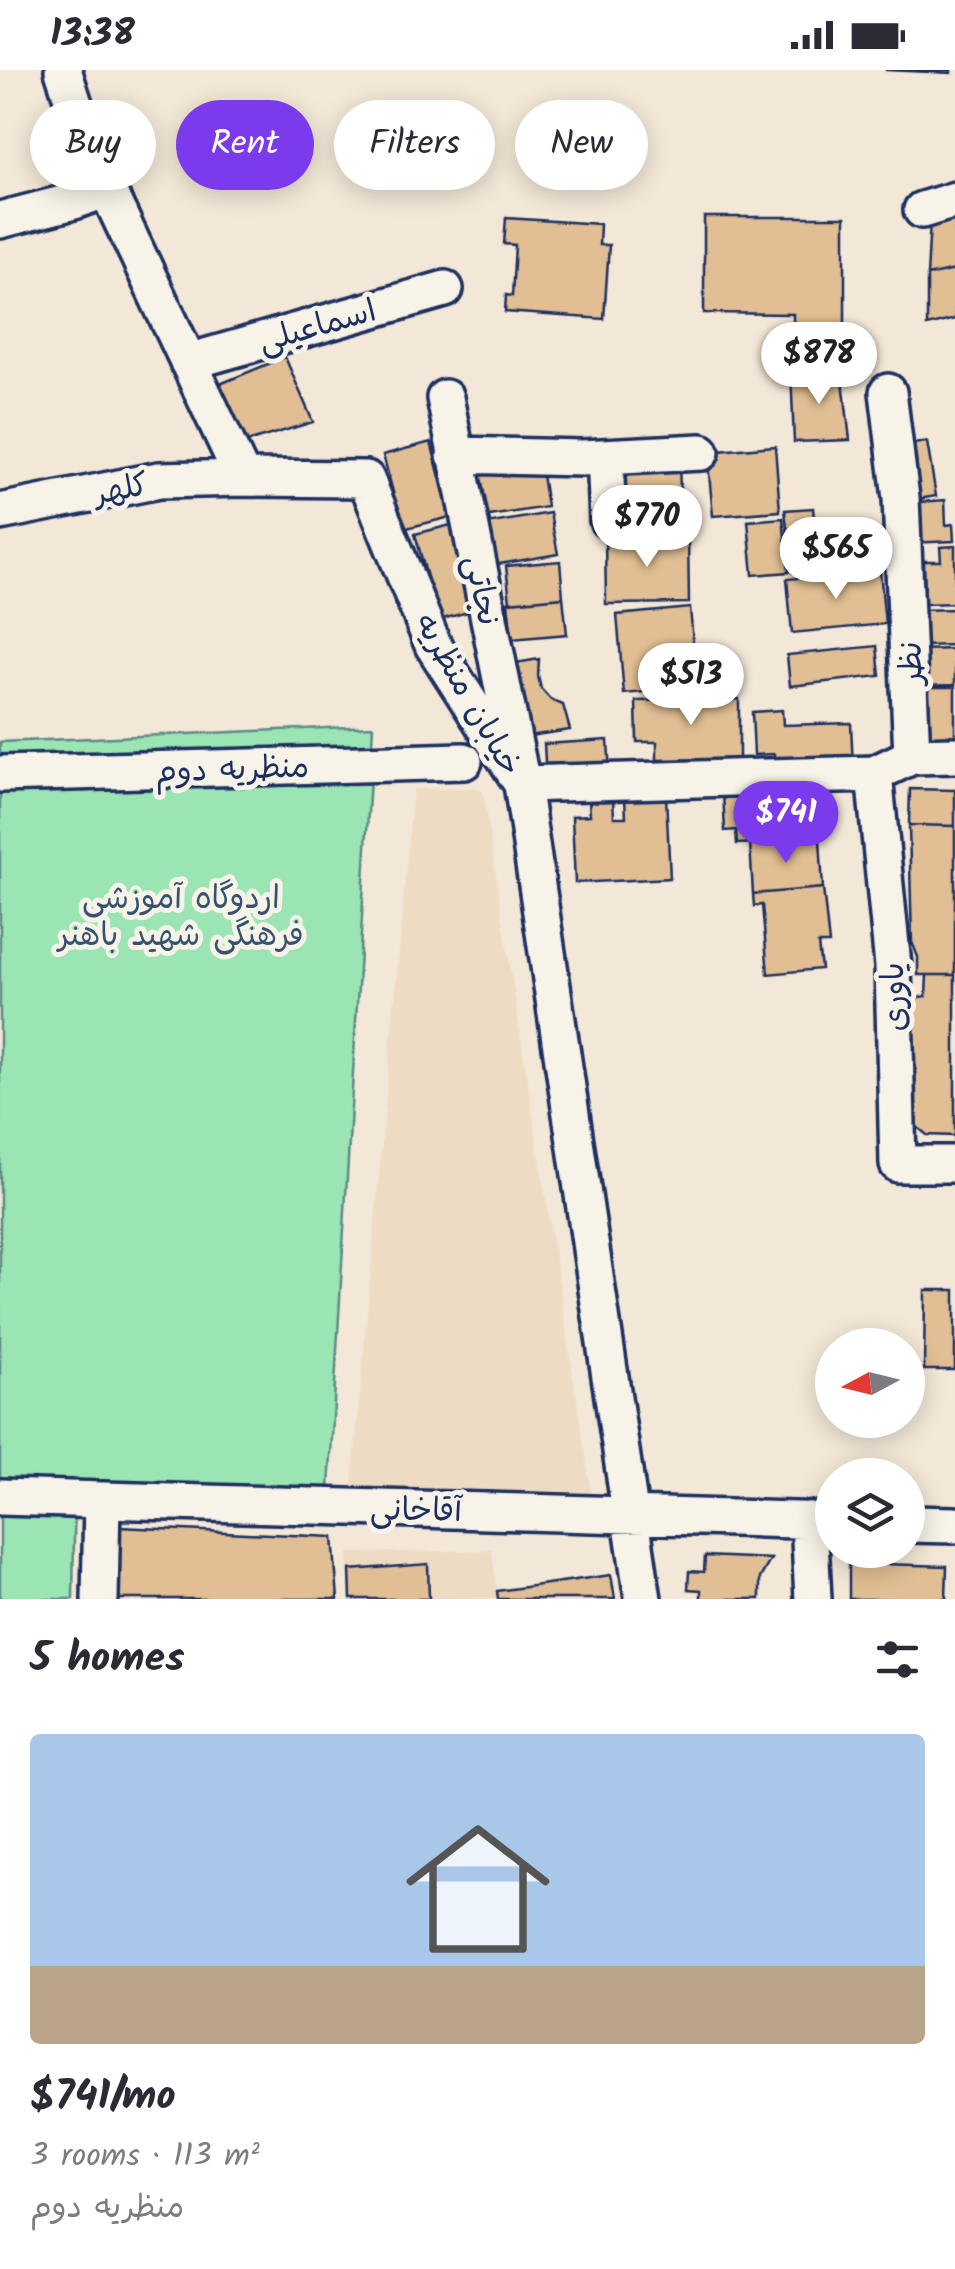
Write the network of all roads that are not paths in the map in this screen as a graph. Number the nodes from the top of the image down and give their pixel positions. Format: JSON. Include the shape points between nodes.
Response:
{"nodes":[{"id":1,"x":63,"y":70,"type":"edge"},
{"id":2,"x":73,"y":100,"type":"edge"},
{"id":3,"x":104,"y":190,"type":"edge"},
{"id":4,"x":106,"y":190,"type":"edge"},
{"id":5,"x":0,"y":220,"type":"edge"},
{"id":6,"x":445,"y":288,"type":"dead end"},
{"id":7,"x":188,"y":362,"type":"junction"},
{"id":8,"x":888,"y":392,"type":"dead end"},
{"id":9,"x":446,"y":398,"type":"dead end"},
{"id":10,"x":702,"y":452,"type":"dead end"},
{"id":11,"x":456,"y":456,"type":"junction"},
{"id":12,"x":606,"y":457,"type":"junction"},
{"id":13,"x":243,"y":478,"type":"junction"},
{"id":14,"x":0,"y":512,"type":"edge"},
{"id":15,"x":608,"y":520,"type":"dead end"},
{"id":16,"x":955,"y":755,"type":"edge"},
{"id":17,"x":912,"y":756,"type":"junction"},
{"id":18,"x":464,"y":762,"type":"dead end"},
{"id":19,"x":0,"y":774,"type":"edge"},
{"id":20,"x":874,"y":774,"type":"junction"},
{"id":21,"x":522,"y":784,"type":"junction"},
{"id":22,"x":955,"y":1164,"type":"edge"},
{"id":23,"x":0,"y":1498,"type":"edge"},
{"id":24,"x":102,"y":1502,"type":"junction"},
{"id":25,"x":630,"y":1514,"type":"junction"},
{"id":26,"x":815,"y":1521,"type":"edge"},
{"id":27,"x":925,"y":1524,"type":"edge"},
{"id":28,"x":955,"y":1525,"type":"edge"},
{"id":29,"x":816,"y":1568,"type":"edge"},
{"id":30,"x":100,"y":1599,"type":"edge"},
{"id":31,"x":644,"y":1599,"type":"edge"},
{"id":32,"x":813,"y":1599,"type":"edge"}],
"edges":[{"from":1,"to":2,"type":"street"},
{"from":3,"to":5,"type":"street"},
{"from":4,"to":7,"type":"street"},
{"from":6,"to":7,"type":"street","name":"اسماعیلی"},
{"from":7,"to":13,"type":"street"},
{"from":8,"to":17,"type":"street","name":"نظر","via":[[902,498]]},
{"from":9,"to":11,"type":"street","name":"نجاتی"},
{"from":10,"to":12,"type":"street"},
{"from":11,"to":12,"type":"street"},
{"from":11,"to":21,"type":"street","name":"نجاتی"},
{"from":12,"to":15,"type":"street"},
{"from":13,"to":14,"type":"street","name":"کلهر","via":[[159,480]]},
{"from":13,"to":21,"type":"street","name":"خیابان منظریه","via":[[366,479],[433,645]]},
{"from":16,"to":17,"type":"street"},
{"from":17,"to":20,"type":"street"},
{"from":18,"to":19,"type":"street","name":"منظریه دوم"},
{"from":20,"to":21,"type":"street"},
{"from":20,"to":22,"type":"street","name":"یاوری","via":[[893,966],[898,1164]]},
{"from":21,"to":25,"type":"street","name":"خیابان منظریه"},
{"from":23,"to":24,"type":"street","name":"آقاخانی"},
{"from":24,"to":25,"type":"street","name":"آقاخانی"},
{"from":24,"to":30,"type":"street"},
{"from":25,"to":26,"type":"street","name":"آقاخانی"},
{"from":25,"to":31,"type":"street","name":"خیابان منظریه"},
{"from":27,"to":28,"type":"street"},
{"from":29,"to":32,"type":"street"}]}
